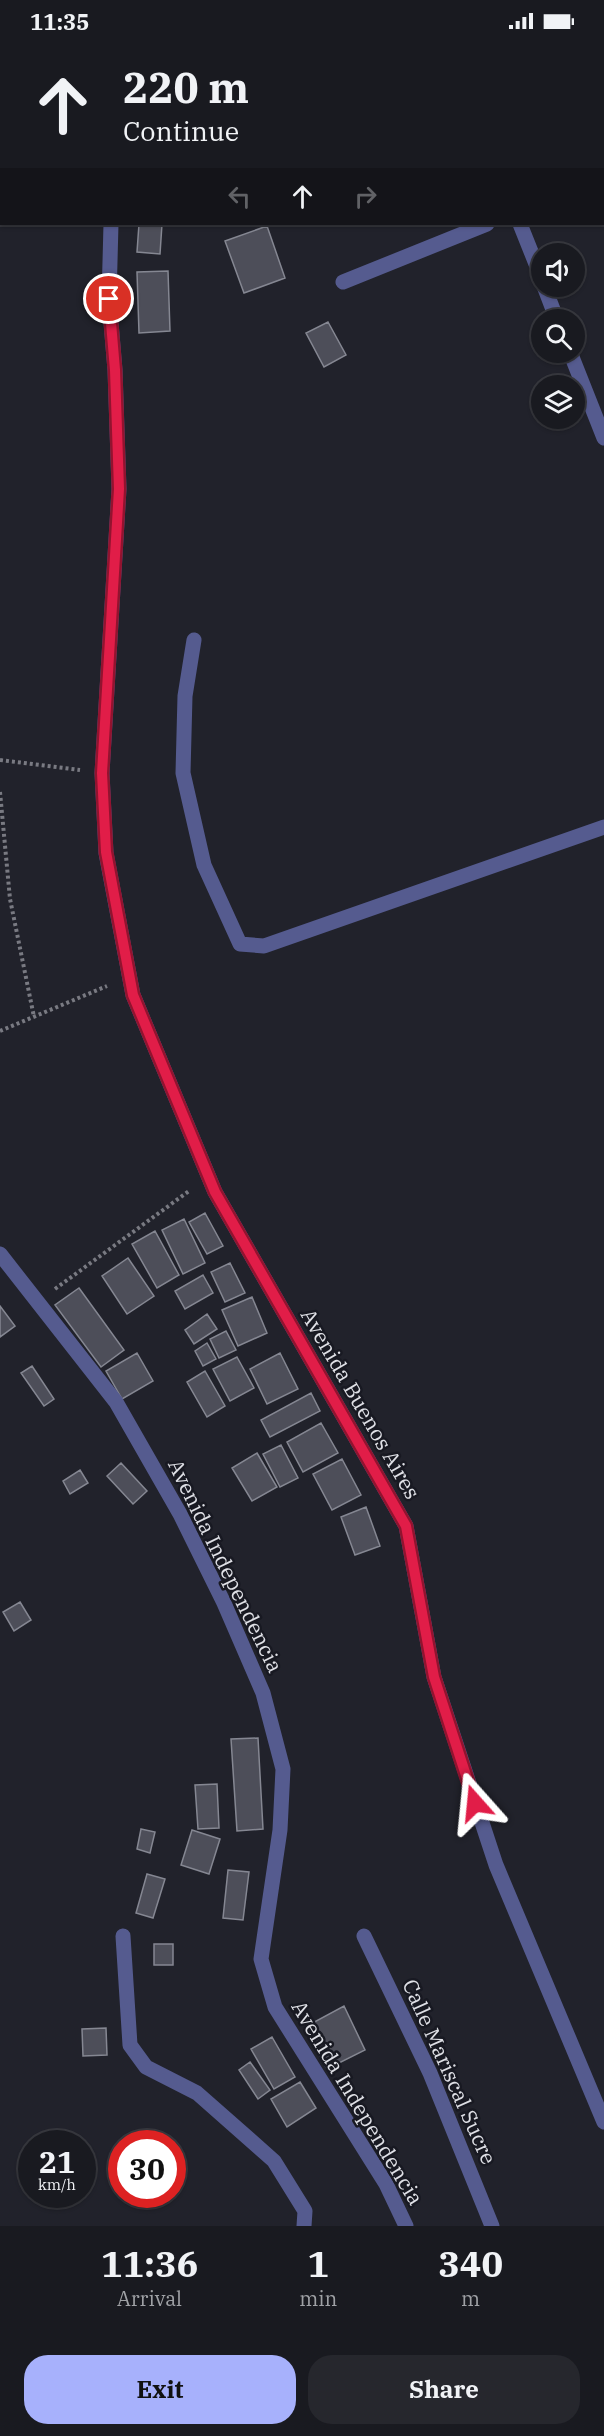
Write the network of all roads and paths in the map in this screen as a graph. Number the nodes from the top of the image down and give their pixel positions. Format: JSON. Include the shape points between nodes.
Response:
{"nodes":[{"id":1,"x":111,"y":225,"type":"edge"},
{"id":2,"x":485,"y":225,"type":"edge"},
{"id":3,"x":520,"y":225,"type":"edge"},
{"id":4,"x":531,"y":252,"type":"edge"},
{"id":5,"x":343,"y":282,"type":"dead end"},
{"id":6,"x":574,"y":363,"type":"edge"},
{"id":7,"x":604,"y":438,"type":"edge"},
{"id":8,"x":194,"y":640,"type":"dead end"},
{"id":9,"x":0,"y":760,"type":"edge"},
{"id":10,"x":102,"y":773,"type":"junction"},
{"id":11,"x":0,"y":792,"type":"edge"},
{"id":12,"x":604,"y":827,"type":"edge"},
{"id":13,"x":129,"y":976,"type":"junction"},
{"id":14,"x":34,"y":1017,"type":"junction"},
{"id":15,"x":0,"y":1031,"type":"edge"},
{"id":16,"x":208,"y":1178,"type":"junction"},
{"id":17,"x":0,"y":1254,"type":"edge"},
{"id":18,"x":36,"y":1301,"type":"junction"},
{"id":19,"x":123,"y":1936,"type":"dead end"},
{"id":20,"x":364,"y":1936,"type":"dead end"},
{"id":21,"x":604,"y":2122,"type":"edge"},
{"id":22,"x":304,"y":2226,"type":"edge"},
{"id":23,"x":406,"y":2226,"type":"edge"},
{"id":24,"x":492,"y":2226,"type":"edge"}],
"edges":[{"from":1,"to":10,"type":"street","name":"Avenida Buenos Aires","via":[[109,299],[119,489]]},
{"from":2,"to":5,"type":"street"},
{"from":3,"to":4,"type":"street"},
{"from":6,"to":7,"type":"street"},
{"from":8,"to":12,"type":"street","via":[[185,696],[183,773],[204,865],[240,944],[264,946]]},
{"from":9,"to":10,"type":"path"},
{"from":10,"to":13,"type":"street","name":"Avenida Buenos Aires","via":[[106,852]]},
{"from":11,"to":14,"type":"path","via":[[10,899]]},
{"from":13,"to":14,"type":"path"},
{"from":13,"to":16,"type":"street","name":"Avenida Buenos Aires","via":[[133,995]]},
{"from":14,"to":15,"type":"path"},
{"from":16,"to":18,"type":"path"},
{"from":16,"to":21,"type":"street","name":"Avenida Buenos Aires","via":[[406,1526],[434,1677],[496,1865]]},
{"from":17,"to":18,"type":"street","name":"Avenida Independencia"},
{"from":18,"to":23,"type":"street","name":"Avenida Independencia","via":[[116,1402],[180,1514],[263,1693],[283,1768],[280,1830],[261,1959],[274,2007],[386,2184]]},
{"from":19,"to":22,"type":"street","via":[[130,2045],[146,2067],[197,2093],[274,2161],[305,2211]]},
{"from":20,"to":24,"type":"street","name":"Calle Mariscal Sucre","via":[[430,2073]]}]}
